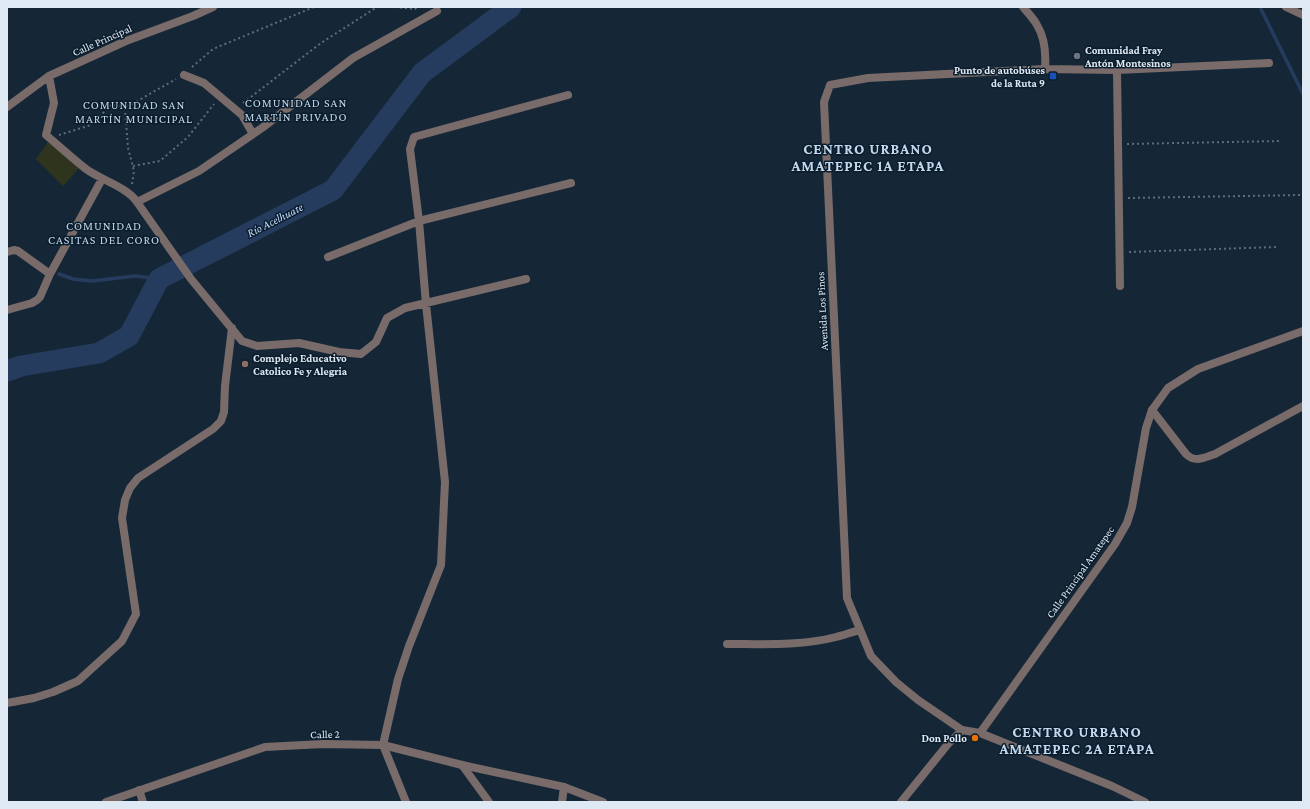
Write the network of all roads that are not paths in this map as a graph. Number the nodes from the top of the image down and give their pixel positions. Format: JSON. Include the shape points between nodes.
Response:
{"nodes":[{"id":1,"x":213,"y":7,"type":"edge"},
{"id":2,"x":1023,"y":7,"type":"edge"},
{"id":3,"x":1286,"y":7,"type":"edge"},
{"id":4,"x":437,"y":11,"type":"dead end"},
{"id":5,"x":1303,"y":15,"type":"edge"},
{"id":6,"x":1269,"y":64,"type":"dead end"},
{"id":7,"x":1045,"y":69,"type":"junction"},
{"id":8,"x":1116,"y":70,"type":"junction"},
{"id":9,"x":184,"y":75,"type":"dead end"},
{"id":10,"x":49,"y":76,"type":"junction"},
{"id":11,"x":568,"y":95,"type":"dead end"},
{"id":12,"x":7,"y":107,"type":"edge"},
{"id":13,"x":253,"y":134,"type":"junction"},
{"id":14,"x":102,"y":179,"type":"junction"},
{"id":15,"x":571,"y":183,"type":"dead end"},
{"id":16,"x":138,"y":202,"type":"junction"},
{"id":17,"x":419,"y":221,"type":"junction"},
{"id":18,"x":7,"y":252,"type":"edge"},
{"id":19,"x":328,"y":257,"type":"dead end"},
{"id":20,"x":50,"y":274,"type":"junction"},
{"id":21,"x":526,"y":279,"type":"dead end"},
{"id":22,"x":1120,"y":286,"type":"dead end"},
{"id":23,"x":426,"y":304,"type":"junction"},
{"id":24,"x":7,"y":310,"type":"edge"},
{"id":25,"x":232,"y":328,"type":"junction"},
{"id":26,"x":1303,"y":331,"type":"edge"},
{"id":27,"x":1303,"y":406,"type":"edge"},
{"id":28,"x":1152,"y":410,"type":"junction"},
{"id":29,"x":860,"y":630,"type":"junction"},
{"id":30,"x":727,"y":644,"type":"dead end"},
{"id":31,"x":7,"y":703,"type":"edge"},
{"id":32,"x":962,"y":730,"type":"junction"},
{"id":33,"x":980,"y":733,"type":"junction"},
{"id":34,"x":384,"y":745,"type":"junction"},
{"id":35,"x":462,"y":765,"type":"junction"},
{"id":36,"x":564,"y":787,"type":"junction"},
{"id":37,"x":139,"y":790,"type":"junction"},
{"id":38,"x":106,"y":802,"type":"edge"},
{"id":39,"x":143,"y":802,"type":"edge"},
{"id":40,"x":406,"y":802,"type":"edge"},
{"id":41,"x":489,"y":802,"type":"edge"},
{"id":42,"x":562,"y":802,"type":"edge"},
{"id":43,"x":603,"y":802,"type":"edge"},
{"id":44,"x":901,"y":802,"type":"edge"},
{"id":45,"x":1145,"y":802,"type":"edge"}],
"edges":[{"from":1,"to":10,"type":"street","name":"Calle Principal","via":[[126,40]]},
{"from":2,"to":7,"type":"street","via":[[1037,25],[1043,38]]},
{"from":3,"to":5,"type":"street"},
{"from":4,"to":13,"type":"street","via":[[354,58]]},
{"from":6,"to":8,"type":"street","name":"Avenida Los Pinos"},
{"from":7,"to":8,"type":"street","name":"Avenida Los Pinos"},
{"from":7,"to":29,"type":"street","name":"Avenida Los Pinos","via":[[868,78],[830,85],[824,102],[847,598]]},
{"from":8,"to":22,"type":"street"},
{"from":9,"to":13,"type":"street","via":[[204,83],[242,115]]},
{"from":10,"to":12,"type":"street","name":"Calle Principal"},
{"from":10,"to":14,"type":"street","via":[[54,103],[46,135]]},
{"from":11,"to":17,"type":"street","via":[[414,137],[410,149]]},
{"from":13,"to":16,"type":"street","via":[[199,171]]},
{"from":14,"to":16,"type":"street","via":[[130,193]]},
{"from":14,"to":20,"type":"street"},
{"from":15,"to":17,"type":"street"},
{"from":16,"to":25,"type":"street","via":[[191,279]]},
{"from":17,"to":19,"type":"street"},
{"from":17,"to":23,"type":"street"},
{"from":18,"to":20,"type":"street","via":[[18,251]]},
{"from":20,"to":24,"type":"street","via":[[37,300]]},
{"from":21,"to":23,"type":"street"},
{"from":23,"to":25,"type":"street","via":[[405,308],[387,318],[376,342],[361,354],[299,343],[257,346],[242,341]]},
{"from":23,"to":34,"type":"street","via":[[445,482],[441,565],[398,679]]},
{"from":25,"to":31,"type":"street","via":[[221,421],[213,429],[138,478],[125,500],[122,518],[136,614],[122,641],[78,681],[34,698]]},
{"from":26,"to":28,"type":"street","name":"Calle Principal Amatepec","via":[[1198,369],[1168,388]]},
{"from":27,"to":28,"type":"street","via":[[1215,454],[1196,459],[1186,454]]},
{"from":28,"to":33,"type":"street","name":"Calle Principal Amatepec","via":[[1146,428],[1132,507],[1124,528]]},
{"from":29,"to":30,"type":"street","via":[[836,638],[817,640]]},
{"from":29,"to":32,"type":"street","name":"Avenida Los Pinos","via":[[871,656],[896,682]]},
{"from":32,"to":33,"type":"street","name":"Avenida Los Pinos"},
{"from":32,"to":44,"type":"street"},
{"from":33,"to":45,"type":"street","name":"Avenida Los Pinos","via":[[1112,786]]},
{"from":34,"to":35,"type":"street","name":"Calle 2"},
{"from":34,"to":37,"type":"street","name":"Calle 2","via":[[324,744],[265,747]]},
{"from":34,"to":40,"type":"street"},
{"from":35,"to":36,"type":"street","name":"Calle 2"},
{"from":35,"to":41,"type":"street"},
{"from":36,"to":42,"type":"street"},
{"from":36,"to":43,"type":"street","name":"Calle 2"},
{"from":37,"to":38,"type":"street","name":"Calle 2"},
{"from":37,"to":39,"type":"street"}]}
